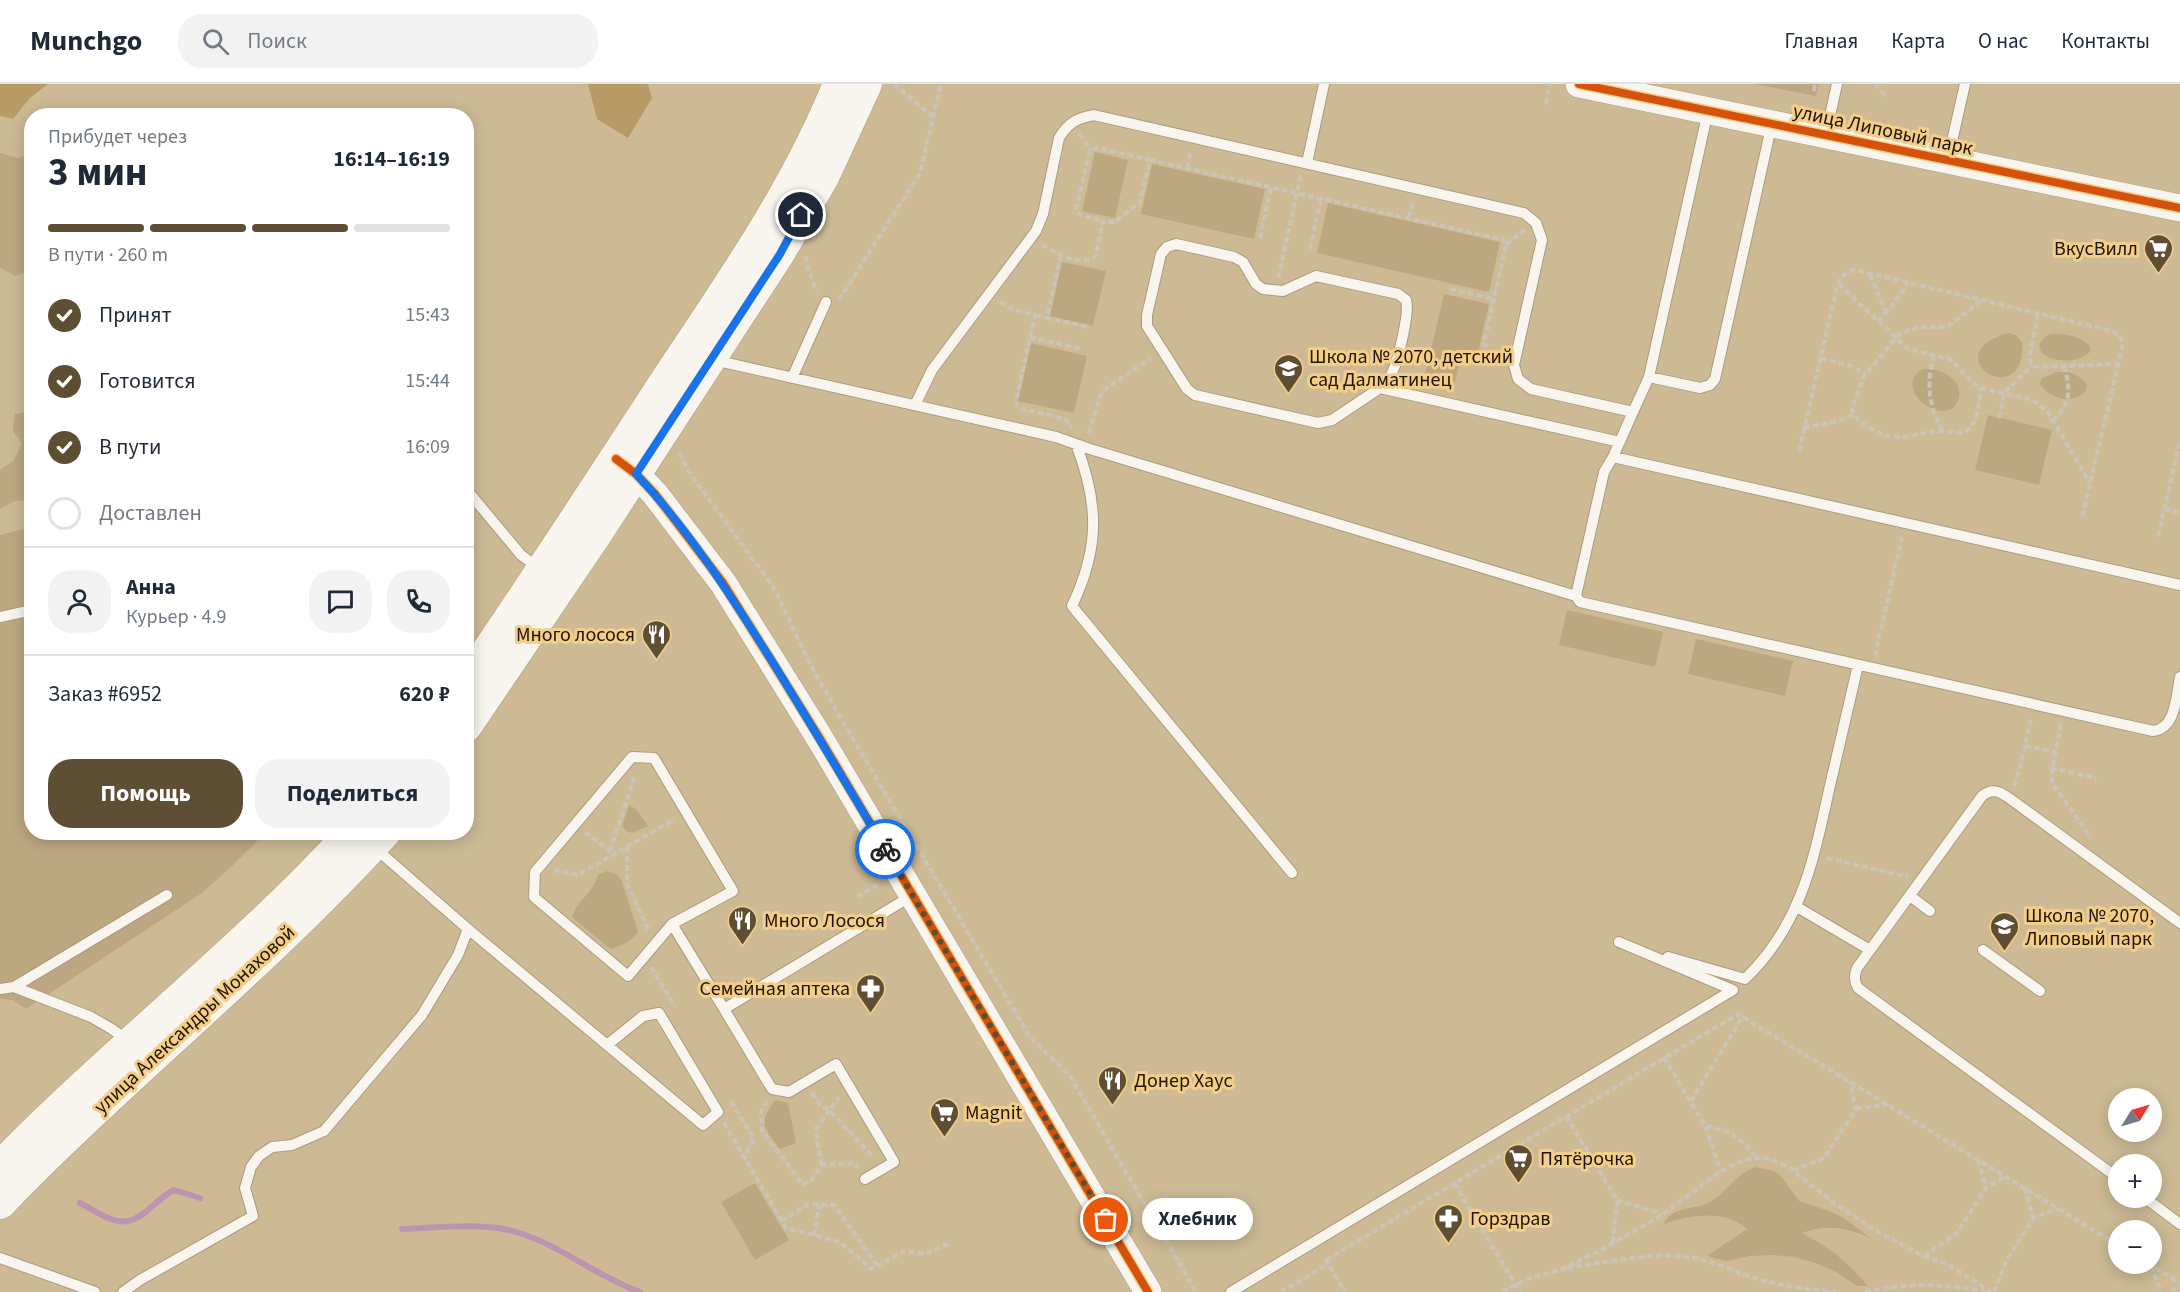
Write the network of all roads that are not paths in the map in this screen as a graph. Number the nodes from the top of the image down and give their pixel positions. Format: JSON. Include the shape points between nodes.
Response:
{"nodes":[{"id":1,"x":839,"y":84,"type":"edge"},
{"id":2,"x":866,"y":84,"type":"edge"},
{"id":3,"x":1324,"y":84,"type":"edge"},
{"id":4,"x":1578,"y":84,"type":"edge"},
{"id":5,"x":1837,"y":84,"type":"edge"},
{"id":6,"x":1965,"y":84,"type":"edge"},
{"id":7,"x":1708,"y":111,"type":"junction"},
{"id":8,"x":1772,"y":123,"type":"junction"},
{"id":9,"x":1826,"y":134,"type":"junction"},
{"id":10,"x":1948,"y":159,"type":"junction"},
{"id":11,"x":1305,"y":162,"type":"junction"},
{"id":12,"x":2180,"y":208,"type":"edge"},
{"id":13,"x":826,"y":302,"type":"road end"},
{"id":14,"x":710,"y":359,"type":"junction"},
{"id":15,"x":1649,"y":377,"type":"junction"},
{"id":16,"x":792,"y":378,"type":"junction"},
{"id":17,"x":1380,"y":388,"type":"junction"},
{"id":18,"x":915,"y":405,"type":"junction"},
{"id":19,"x":1633,"y":412,"type":"junction"},
{"id":20,"x":1620,"y":442,"type":"junction"},
{"id":21,"x":1077,"y":444,"type":"junction"},
{"id":22,"x":1613,"y":457,"type":"junction"},
{"id":23,"x":626,"y":466,"type":"junction"},
{"id":24,"x":474,"y":499,"type":"edge"},
{"id":25,"x":543,"y":571,"type":"junction"},
{"id":26,"x":2180,"y":585,"type":"edge"},
{"id":27,"x":1576,"y":596,"type":"junction"},
{"id":28,"x":24,"y":612,"type":"edge"},
{"id":29,"x":0,"y":617,"type":"edge"},
{"id":30,"x":1858,"y":665,"type":"junction"},
{"id":31,"x":474,"y":671,"type":"edge"},
{"id":32,"x":2180,"y":677,"type":"edge"},
{"id":33,"x":474,"y":714,"type":"edge"},
{"id":34,"x":2176,"y":714,"type":"edge"},
{"id":35,"x":366,"y":840,"type":"edge"},
{"id":36,"x":367,"y":840,"type":"edge"},
{"id":37,"x":373,"y":840,"type":"edge"},
{"id":38,"x":1292,"y":873,"type":"dead end"},
{"id":39,"x":167,"y":895,"type":"dead end"},
{"id":40,"x":913,"y":895,"type":"junction"},
{"id":41,"x":1910,"y":896,"type":"junction"},
{"id":42,"x":1797,"y":908,"type":"junction"},
{"id":43,"x":1930,"y":910,"type":"dead end"},
{"id":44,"x":2180,"y":923,"type":"edge"},
{"id":45,"x":672,"y":924,"type":"junction"},
{"id":46,"x":468,"y":929,"type":"junction"},
{"id":47,"x":1870,"y":950,"type":"junction"},
{"id":48,"x":1983,"y":950,"type":"dead end"},
{"id":49,"x":14,"y":987,"type":"junction"},
{"id":50,"x":0,"y":990,"type":"edge"},
{"id":51,"x":2040,"y":991,"type":"dead end"},
{"id":52,"x":724,"y":1009,"type":"junction"},
{"id":53,"x":131,"y":1044,"type":"junction"},
{"id":54,"x":607,"y":1045,"type":"junction"},
{"id":55,"x":0,"y":1167,"type":"edge"},
{"id":56,"x":2108,"y":1171,"type":"edge"},
{"id":57,"x":864,"y":1179,"type":"dead end"},
{"id":58,"x":0,"y":1203,"type":"edge"},
{"id":59,"x":2159,"y":1208,"type":"edge"},
{"id":60,"x":2180,"y":1224,"type":"edge"},
{"id":61,"x":0,"y":1258,"type":"edge"},
{"id":62,"x":95,"y":1292,"type":"edge"},
{"id":63,"x":123,"y":1292,"type":"edge"},
{"id":64,"x":1148,"y":1292,"type":"edge"},
{"id":65,"x":1231,"y":1292,"type":"edge"}],
"edges":[{"from":1,"to":23,"type":"main road","via":[[801,166]]},
{"from":2,"to":14,"type":"main road","via":[[818,187],[780,254]]},
{"from":3,"to":11,"type":"lane"},
{"from":4,"to":7,"type":"street","name":"улица Липовый парк"},
{"from":5,"to":9,"type":"lane"},
{"from":6,"to":10,"type":"lane"},
{"from":7,"to":8,"type":"street","name":"улица Липовый парк"},
{"from":7,"to":15,"type":"lane"},
{"from":8,"to":9,"type":"street","name":"улица Липовый парк"},
{"from":8,"to":15,"type":"lane","via":[[1715,379],[1700,388]]},
{"from":9,"to":10,"type":"street","name":"улица Липовый парк"},
{"from":10,"to":12,"type":"street","name":"улица Липовый парк"},
{"from":11,"to":18,"type":"lane","via":[[1094,115],[1082,117],[1059,138],[1042,214],[1032,239],[932,370]]},
{"from":11,"to":19,"type":"lane","via":[[1527,215],[1536,223],[1542,240],[1516,358],[1518,379],[1531,390]]},
{"from":13,"to":16,"type":"lane"},
{"from":14,"to":16,"type":"lane"},
{"from":14,"to":23,"type":"main road"},
{"from":15,"to":19,"type":"lane"},
{"from":16,"to":18,"type":"lane"},
{"from":17,"to":17,"type":"lane","via":[[1323,423],[1195,395],[1150,333],[1147,315],[1161,254],[1176,244],[1238,258],[1263,289],[1283,291],[1316,276],[1403,296],[1407,309],[1395,365]]},
{"from":17,"to":20,"type":"lane"},
{"from":18,"to":21,"type":"lane"},
{"from":19,"to":20,"type":"lane"},
{"from":20,"to":22,"type":"lane"},
{"from":21,"to":27,"type":"lane"},
{"from":21,"to":38,"type":"lane","via":[[1089,486],[1094,533],[1084,580],[1072,606]]},
{"from":22,"to":26,"type":"lane"},
{"from":22,"to":27,"type":"lane","via":[[1602,476]]},
{"from":23,"to":25,"type":"main road"},
{"from":23,"to":33,"type":"main road","via":[[539,621]]},
{"from":23,"to":40,"type":"street","via":[[655,494],[723,583]]},
{"from":24,"to":25,"type":"lane","via":[[521,555]]},
{"from":25,"to":31,"type":"main road"},
{"from":27,"to":30,"type":"lane","via":[[1584,603]]},
{"from":28,"to":29,"type":"lane"},
{"from":30,"to":34,"type":"lane","via":[[2153,731],[2166,726]]},
{"from":30,"to":42,"type":"lane","via":[[1815,856]]},
{"from":32,"to":34,"type":"lane"},
{"from":35,"to":53,"type":"main road","name":"улица Александры Монаховой","via":[[266,920]]},
{"from":36,"to":58,"type":"main road","name":"улица Александры Монаховой","via":[[291,931]]},
{"from":37,"to":46,"type":"lane"},
{"from":39,"to":49,"type":"lane"},
{"from":40,"to":52,"type":"lane"},
{"from":40,"to":64,"type":"street"},
{"from":41,"to":43,"type":"lane"},
{"from":41,"to":44,"type":"lane","via":[[1982,796],[1996,790]]},
{"from":41,"to":47,"type":"lane"},
{"from":42,"to":47,"type":"lane"},
{"from":42,"to":65,"type":"lane","via":[[1774,947],[1745,979],[1619,942],[1733,990]]},
{"from":45,"to":45,"type":"lane","via":[[733,891],[654,758],[632,757],[534,872],[534,897],[628,976]]},
{"from":45,"to":52,"type":"lane"},
{"from":46,"to":54,"type":"lane"},
{"from":46,"to":63,"type":"lane","via":[[458,955],[423,1015],[324,1131],[292,1145],[272,1147],[259,1156],[245,1188],[253,1216]]},
{"from":47,"to":56,"type":"lane","via":[[1854,974],[1858,988]]},
{"from":48,"to":51,"type":"lane"},
{"from":49,"to":50,"type":"lane"},
{"from":49,"to":53,"type":"lane","via":[[91,1017]]},
{"from":52,"to":57,"type":"lane","via":[[772,1089],[789,1092],[836,1064],[894,1162]]},
{"from":53,"to":55,"type":"main road","name":"улица Александры Монаховой"},
{"from":54,"to":54,"type":"lane","via":[[703,1125],[718,1112],[659,1013],[643,1016]]},
{"from":59,"to":60,"type":"lane"},
{"from":61,"to":62,"type":"lane"}]}
